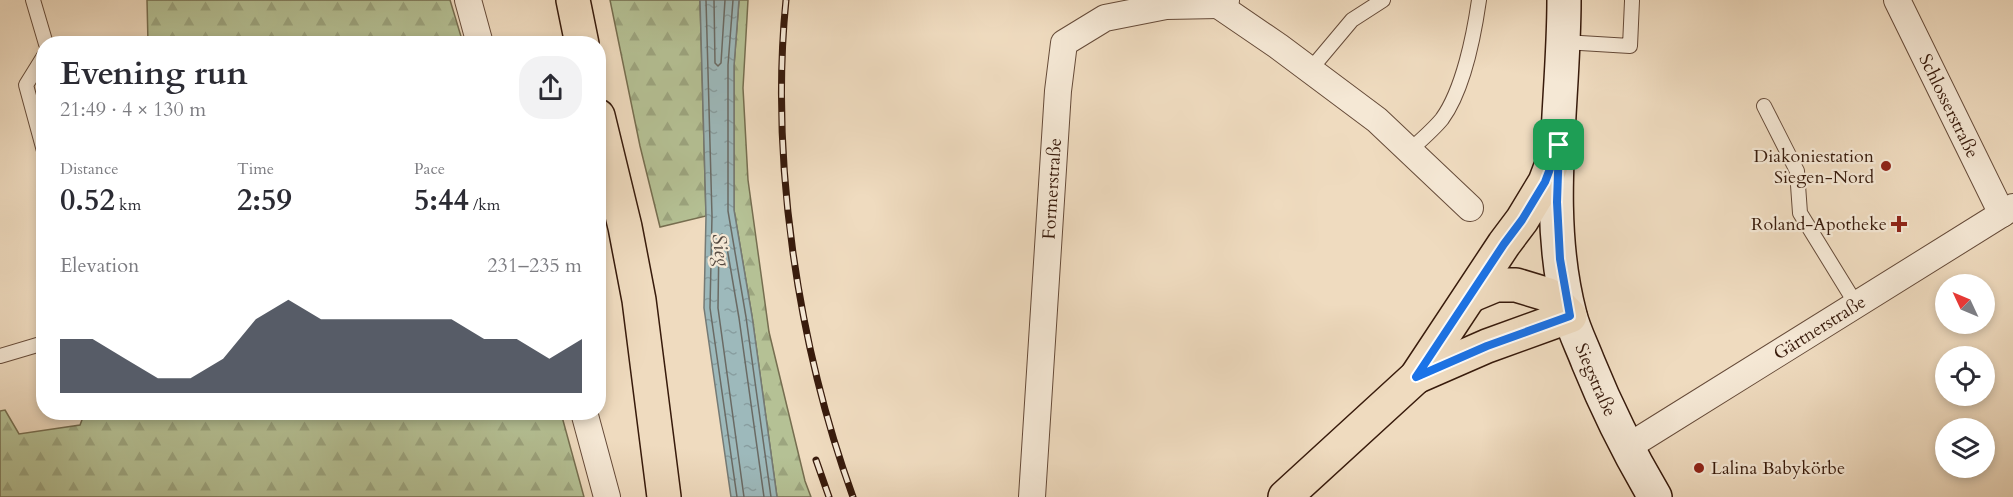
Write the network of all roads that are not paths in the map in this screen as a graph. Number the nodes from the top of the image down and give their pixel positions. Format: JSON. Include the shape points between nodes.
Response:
{"nodes":[{"id":1,"x":33,"y":0,"type":"edge"},
{"id":2,"x":468,"y":0,"type":"edge"},
{"id":3,"x":573,"y":0,"type":"edge"},
{"id":4,"x":1383,"y":0,"type":"edge"},
{"id":5,"x":1479,"y":0,"type":"edge"},
{"id":6,"x":1564,"y":0,"type":"edge"},
{"id":7,"x":1897,"y":0,"type":"edge"},
{"id":8,"x":1632,"y":1,"type":"edge"},
{"id":9,"x":1222,"y":3,"type":"edge"},
{"id":10,"x":44,"y":36,"type":"edge"},
{"id":11,"x":478,"y":36,"type":"edge"},
{"id":12,"x":580,"y":36,"type":"edge"},
{"id":13,"x":1564,"y":42,"type":"junction"},
{"id":14,"x":36,"y":69,"type":"edge"},
{"id":15,"x":1310,"y":70,"type":"junction"},
{"id":16,"x":1764,"y":106,"type":"dead end"},
{"id":17,"x":36,"y":122,"type":"edge"},
{"id":18,"x":1559,"y":145,"type":"junction"},
{"id":19,"x":606,"y":149,"type":"edge"},
{"id":20,"x":1409,"y":151,"type":"junction"},
{"id":21,"x":1470,"y":208,"type":"dead end"},
{"id":22,"x":2008,"y":211,"type":"edge"},
{"id":23,"x":1472,"y":295,"type":"junction"},
{"id":24,"x":1856,"y":304,"type":"junction"},
{"id":25,"x":1570,"y":316,"type":"junction"},
{"id":26,"x":36,"y":345,"type":"edge"},
{"id":27,"x":0,"y":356,"type":"edge"},
{"id":28,"x":1416,"y":377,"type":"junction"},
{"id":29,"x":586,"y":420,"type":"edge"},
{"id":30,"x":1626,"y":448,"type":"junction"},
{"id":31,"x":607,"y":497,"type":"edge"},
{"id":32,"x":664,"y":497,"type":"edge"},
{"id":33,"x":1032,"y":497,"type":"edge"},
{"id":34,"x":1285,"y":497,"type":"edge"},
{"id":35,"x":1655,"y":497,"type":"edge"}],
"edges":[{"from":1,"to":10,"type":"lane"},
{"from":2,"to":11,"type":"street"},
{"from":3,"to":12,"type":"main road"},
{"from":4,"to":15,"type":"lane","via":[[1352,20]]},
{"from":5,"to":20,"type":"lane","via":[[1458,92],[1442,119]]},
{"from":6,"to":13,"type":"street","name":"Siegstraße"},
{"from":7,"to":22,"type":"street","name":"Schlosserstraße"},
{"from":8,"to":13,"type":"lane","via":[[1630,46]]},
{"from":9,"to":15,"type":"street","name":"Formerstraße"},
{"from":9,"to":33,"type":"street","name":"Formerstraße","via":[[1166,6],[1105,18],[1064,43]]},
{"from":13,"to":18,"type":"street","name":"Siegstraße"},
{"from":14,"to":17,"type":"lane","via":[[26,85]]},
{"from":15,"to":20,"type":"street","name":"Formerstraße","via":[[1377,120]]},
{"from":16,"to":24,"type":"lane","via":[[1797,171],[1800,213]]},
{"from":18,"to":23,"type":"main road","via":[[1545,182]]},
{"from":18,"to":25,"type":"street","name":"Siegstraße","via":[[1560,259]]},
{"from":19,"to":32,"type":"main road","via":[[639,300]]},
{"from":20,"to":21,"type":"street","name":"Formerstraße"},
{"from":22,"to":24,"type":"street","name":"Gärtnerstraße"},
{"from":23,"to":25,"type":"main road","via":[[1496,285],[1516,285],[1549,296]]},
{"from":23,"to":28,"type":"main road"},
{"from":24,"to":30,"type":"street","name":"Gärtnerstraße"},
{"from":25,"to":28,"type":"main road"},
{"from":25,"to":30,"type":"street","name":"Siegstraße"},
{"from":26,"to":27,"type":"lane"},
{"from":28,"to":34,"type":"main road"},
{"from":29,"to":31,"type":"street"},
{"from":30,"to":35,"type":"street","name":"Siegstraße"}]}
